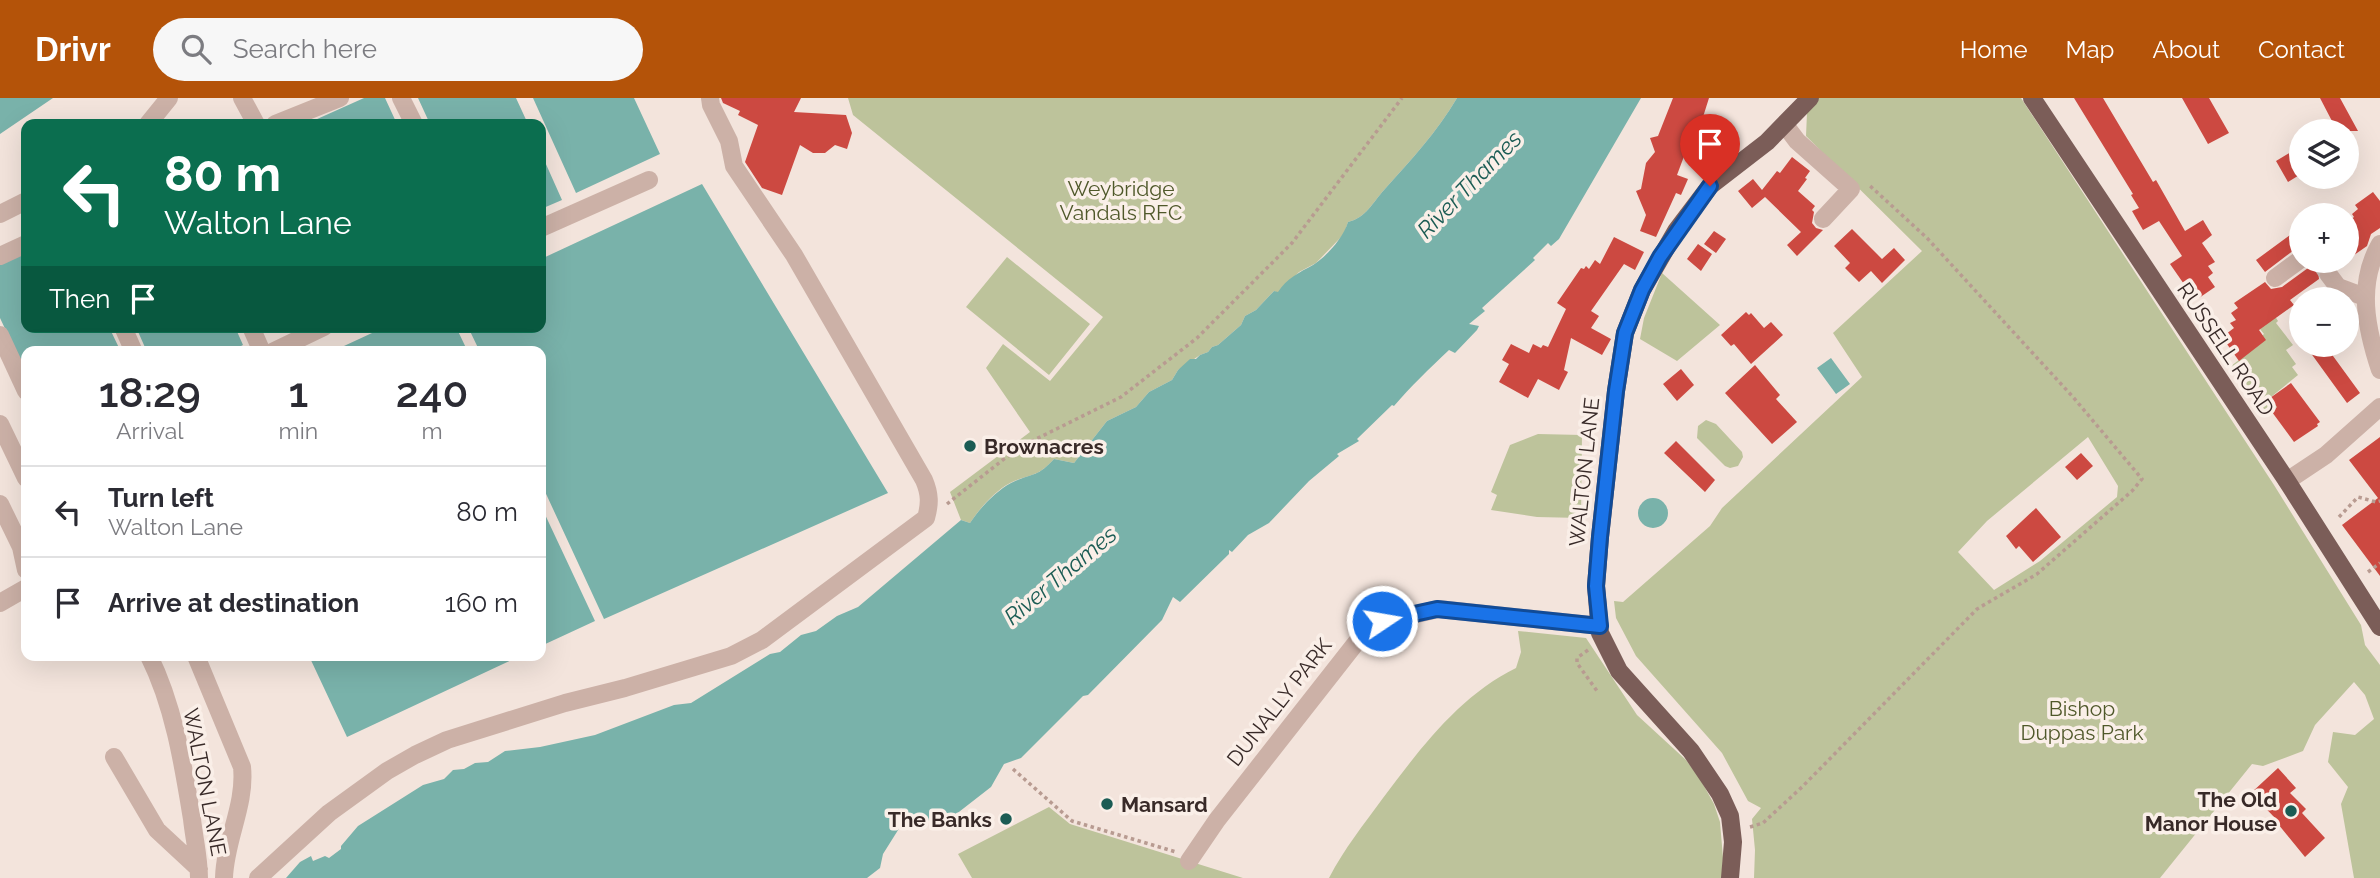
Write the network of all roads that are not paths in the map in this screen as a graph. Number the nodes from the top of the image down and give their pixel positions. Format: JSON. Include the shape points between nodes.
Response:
{"nodes":[{"id":1,"x":169,"y":98,"type":"edge"},
{"id":2,"x":242,"y":98,"type":"edge"},
{"id":3,"x":340,"y":98,"type":"edge"},
{"id":4,"x":401,"y":98,"type":"edge"},
{"id":5,"x":710,"y":98,"type":"edge"},
{"id":6,"x":1810,"y":98,"type":"edge"},
{"id":7,"x":2032,"y":98,"type":"edge"},
{"id":8,"x":152,"y":119,"type":"edge"},
{"id":9,"x":253,"y":119,"type":"edge"},
{"id":10,"x":288,"y":119,"type":"edge"},
{"id":11,"x":412,"y":119,"type":"edge"},
{"id":12,"x":1785,"y":125,"type":"junction"},
{"id":13,"x":649,"y":180,"type":"dead end"},
{"id":14,"x":21,"y":204,"type":"edge"},
{"id":15,"x":0,"y":214,"type":"edge"},
{"id":16,"x":1823,"y":219,"type":"dead end"},
{"id":17,"x":546,"y":226,"type":"edge"},
{"id":18,"x":2380,"y":244,"type":"edge"},
{"id":19,"x":21,"y":246,"type":"edge"},
{"id":20,"x":0,"y":256,"type":"edge"},
{"id":21,"x":2289,"y":268,"type":"edge"},
{"id":22,"x":2329,"y":275,"type":"tunnel mouth"},
{"id":23,"x":2275,"y":278,"type":"dead end"},
{"id":24,"x":2365,"y":297,"type":"junction"},
{"id":25,"x":312,"y":333,"type":"edge"},
{"id":26,"x":0,"y":335,"type":"edge"},
{"id":27,"x":284,"y":346,"type":"edge"},
{"id":28,"x":2380,"y":370,"type":"edge"},
{"id":29,"x":21,"y":380,"type":"edge"},
{"id":30,"x":2380,"y":407,"type":"edge"},
{"id":31,"x":0,"y":424,"type":"edge"},
{"id":32,"x":21,"y":468,"type":"edge"},
{"id":33,"x":2287,"y":481,"type":"junction"},
{"id":34,"x":0,"y":504,"type":"edge"},
{"id":35,"x":21,"y":542,"type":"edge"},
{"id":36,"x":21,"y":591,"type":"edge"},
{"id":37,"x":0,"y":603,"type":"edge"},
{"id":38,"x":2380,"y":627,"type":"edge"},
{"id":39,"x":1602,"y":634,"type":"junction"},
{"id":40,"x":151,"y":661,"type":"edge"},
{"id":41,"x":198,"y":661,"type":"edge"},
{"id":42,"x":114,"y":757,"type":"dead end"},
{"id":43,"x":1190,"y":859,"type":"road end"},
{"id":44,"x":199,"y":874,"type":"edge"},
{"id":45,"x":224,"y":878,"type":"edge"},
{"id":46,"x":258,"y":878,"type":"edge"},
{"id":47,"x":1730,"y":878,"type":"edge"}],
"edges":[{"from":1,"to":8,"type":"street"},
{"from":2,"to":9,"type":"street"},
{"from":3,"to":10,"type":"street"},
{"from":4,"to":11,"type":"street"},
{"from":5,"to":46,"type":"street","via":[[729,141],[734,166],[794,256],[925,480],[930,504],[926,518],[762,640],[731,656],[565,703],[447,740],[415,755],[329,813]]},
{"from":6,"to":12,"type":"main road","name":"WALTON LANE"},
{"from":7,"to":33,"type":"main road","name":"RUSSELL ROAD"},
{"from":12,"to":16,"type":"street","via":[[1851,189]]},
{"from":12,"to":39,"type":"main road","name":"WALTON LANE","via":[[1710,186],[1660,257],[1625,333],[1596,586]]},
{"from":13,"to":17,"type":"street"},
{"from":14,"to":15,"type":"street"},
{"from":18,"to":24,"type":"street","via":[[2372,259]]},
{"from":19,"to":20,"type":"street"},
{"from":21,"to":23,"type":"street"},
{"from":22,"to":24,"type":"street","via":[[2338,287]]},
{"from":24,"to":28,"type":"street"},
{"from":25,"to":27,"type":"street"},
{"from":26,"to":29,"type":"street"},
{"from":30,"to":33,"type":"street","via":[[2326,455]]},
{"from":31,"to":32,"type":"street"},
{"from":33,"to":38,"type":"main road","name":"RUSSELL ROAD"},
{"from":34,"to":35,"type":"street"},
{"from":36,"to":37,"type":"street"},
{"from":39,"to":43,"type":"street","name":"DUNALLY PARK","via":[[1437,609],[1370,625]]},
{"from":39,"to":47,"type":"main road","name":"WALTON LANE","via":[[1619,671],[1691,751],[1720,793],[1730,816]]},
{"from":40,"to":44,"type":"street","name":"WALTON LANE","via":[[178,741]]},
{"from":41,"to":45,"type":"street","via":[[242,767],[244,786]]},
{"from":42,"to":44,"type":"street","via":[[157,830]]}]}
